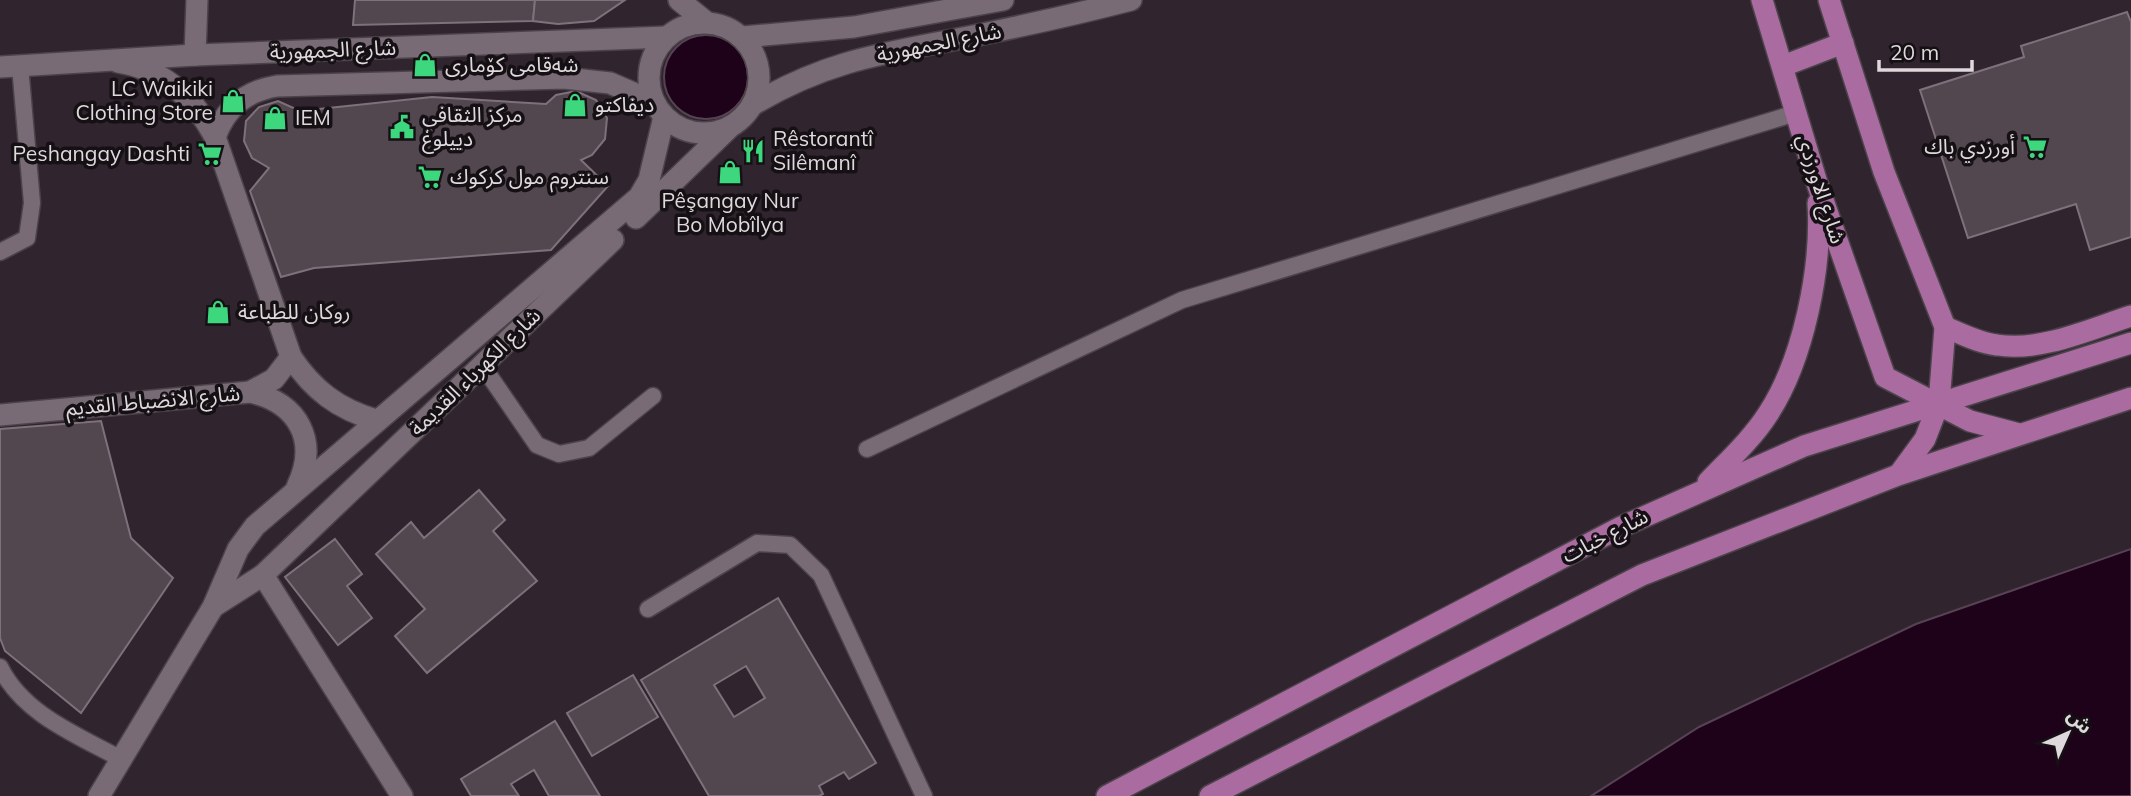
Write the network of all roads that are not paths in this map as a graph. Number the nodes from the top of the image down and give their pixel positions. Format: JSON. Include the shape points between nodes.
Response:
{"nodes":[{"id":1,"x":197,"y":0,"type":"edge"},
{"id":2,"x":680,"y":0,"type":"edge"},
{"id":3,"x":1003,"y":0,"type":"edge"},
{"id":4,"x":1131,"y":0,"type":"edge"},
{"id":5,"x":1762,"y":0,"type":"edge"},
{"id":6,"x":1829,"y":0,"type":"edge"},
{"id":7,"x":706,"y":22,"type":"junction"},
{"id":8,"x":667,"y":37,"type":"junction"},
{"id":9,"x":743,"y":37,"type":"junction"},
{"id":10,"x":1843,"y":43,"type":"junction"},
{"id":11,"x":195,"y":55,"type":"junction"},
{"id":12,"x":106,"y":60,"type":"junction"},
{"id":13,"x":10,"y":66,"type":"edge"},
{"id":14,"x":1783,"y":66,"type":"junction"},
{"id":15,"x":754,"y":104,"type":"junction"},
{"id":16,"x":659,"y":109,"type":"junction"},
{"id":17,"x":1796,"y":113,"type":"junction"},
{"id":18,"x":729,"y":128,"type":"junction"},
{"id":19,"x":215,"y":137,"type":"junction"},
{"id":20,"x":1817,"y":183,"type":"junction"},
{"id":21,"x":0,"y":252,"type":"edge"},
{"id":22,"x":2131,"y":316,"type":"edge"},
{"id":23,"x":1945,"y":327,"type":"junction"},
{"id":24,"x":2131,"y":343,"type":"edge"},
{"id":25,"x":291,"y":357,"type":"junction"},
{"id":26,"x":482,"y":365,"type":"junction"},
{"id":27,"x":1996,"y":386,"type":"junction"},
{"id":28,"x":250,"y":392,"type":"junction"},
{"id":29,"x":653,"y":396,"type":"dead end"},
{"id":30,"x":2131,"y":398,"type":"edge"},
{"id":31,"x":1939,"y":403,"type":"junction"},
{"id":32,"x":0,"y":415,"type":"edge"},
{"id":33,"x":376,"y":420,"type":"junction"},
{"id":34,"x":1887,"y":420,"type":"junction"},
{"id":35,"x":1991,"y":428,"type":"junction"},
{"id":36,"x":2019,"y":434,"type":"junction"},
{"id":37,"x":867,"y":449,"type":"dead end"},
{"id":38,"x":1912,"y":459,"type":"junction"},
{"id":39,"x":1898,"y":475,"type":"junction"},
{"id":40,"x":297,"y":488,"type":"junction"},
{"id":41,"x":1702,"y":489,"type":"junction"},
{"id":42,"x":263,"y":575,"type":"junction"},
{"id":43,"x":213,"y":607,"type":"junction"},
{"id":44,"x":648,"y":609,"type":"dead end"},
{"id":45,"x":0,"y":667,"type":"edge"},
{"id":46,"x":121,"y":759,"type":"junction"},
{"id":47,"x":99,"y":796,"type":"edge"},
{"id":48,"x":401,"y":796,"type":"edge"},
{"id":49,"x":924,"y":796,"type":"edge"},
{"id":50,"x":1107,"y":796,"type":"edge"},
{"id":51,"x":1210,"y":796,"type":"edge"}],
"edges":[{"from":1,"to":11,"type":"street"},
{"from":2,"to":7,"type":"street"},
{"from":3,"to":9,"type":"street","name":"شارع الجمهورية","via":[[854,27]]},
{"from":4,"to":15,"type":"street","name":"شارع الجمهورية","via":[[850,60],[817,71]]},
{"from":5,"to":14,"type":"main road","name":"شارع الاورزدي"},
{"from":6,"to":10,"type":"main road"},
{"from":7,"to":8,"type":"street","via":[[691,23]]},
{"from":7,"to":9,"type":"street"},
{"from":8,"to":11,"type":"street","name":"شارع الجمهورية"},
{"from":8,"to":16,"type":"street","via":[[649,67],[649,85]]},
{"from":9,"to":15,"type":"street","via":[[760,69]]},
{"from":10,"to":14,"type":"main road"},
{"from":10,"to":23,"type":"main road","via":[[1884,172]]},
{"from":11,"to":12,"type":"street","name":"شارع الجمهورية"},
{"from":12,"to":13,"type":"street","name":"شارع الجمهورية"},
{"from":12,"to":19,"type":"street","via":[[129,64],[172,83],[190,99]]},
{"from":13,"to":21,"type":"lane","via":[[32,203],[27,238]]},
{"from":14,"to":17,"type":"main road","name":"شارع الاورزدي"},
{"from":15,"to":18,"type":"street"},
{"from":16,"to":18,"type":"street","via":[[678,127],[695,133]]},
{"from":16,"to":19,"type":"street","via":[[610,83],[564,78],[277,86],[253,92],[233,106]]},
{"from":16,"to":33,"type":"street","name":"شارع الكهرباء القديمة","via":[[649,180],[639,197]]},
{"from":17,"to":20,"type":"main road","name":"شارع الاورزدي"},
{"from":17,"to":37,"type":"lane","via":[[1182,300]]},
{"from":18,"to":26,"type":"street","name":"شارع الكهرباء القديمة"},
{"from":19,"to":25,"type":"street"},
{"from":20,"to":31,"type":"main road","name":"شارع الاورزدي","via":[[1885,377]]},
{"from":20,"to":41,"type":"main road","via":[[1813,285],[1791,367],[1768,414]]},
{"from":22,"to":23,"type":"main road","via":[[2057,340],[2015,346],[1980,341]]},
{"from":23,"to":31,"type":"main road"},
{"from":24,"to":27,"type":"main road","name":"شارع خبات"},
{"from":25,"to":28,"type":"street","name":"شارع الانضباط القديم","via":[[274,379]]},
{"from":25,"to":33,"type":"street","via":[[335,404]]},
{"from":26,"to":29,"type":"lane","via":[[537,445],[559,454],[589,449]]},
{"from":26,"to":42,"type":"street","name":"شارع الكهرباء القديمة"},
{"from":27,"to":31,"type":"main road","name":"شارع خبات"},
{"from":27,"to":35,"type":"main road","via":[[1981,404],[1983,420]]},
{"from":28,"to":32,"type":"street","name":"شارع الانضباط القديم"},
{"from":28,"to":40,"type":"street","via":[[283,405],[300,427],[307,453]]},
{"from":30,"to":36,"type":"main road"},
{"from":31,"to":34,"type":"main road","name":"شارع خبات"},
{"from":31,"to":35,"type":"main road"},
{"from":31,"to":38,"type":"main road"},
{"from":33,"to":40,"type":"street","name":"شارع الكهرباء القديمة"},
{"from":34,"to":38,"type":"main road","via":[[1912,437]]},
{"from":34,"to":41,"type":"main road","name":"شارع خبات","via":[[1804,446]]},
{"from":35,"to":36,"type":"main road"},
{"from":36,"to":39,"type":"main road"},
{"from":38,"to":39,"type":"main road"},
{"from":39,"to":51,"type":"main road","via":[[1642,575]]},
{"from":40,"to":43,"type":"street","name":"شارع الكهرباء القديمة","via":[[255,526],[238,549]]},
{"from":41,"to":50,"type":"main road","name":"شارع خبات"},
{"from":42,"to":43,"type":"street","name":"شارع الكهرباء القديمة"},
{"from":42,"to":48,"type":"street"},
{"from":43,"to":46,"type":"street","name":"شارع الكهرباء القديمة"},
{"from":44,"to":49,"type":"lane","via":[[757,543],[790,545],[821,575]]},
{"from":45,"to":46,"type":"lane","via":[[10,688],[47,719]]},
{"from":46,"to":47,"type":"street","name":"شارع الكهرباء القديمة"}]}
